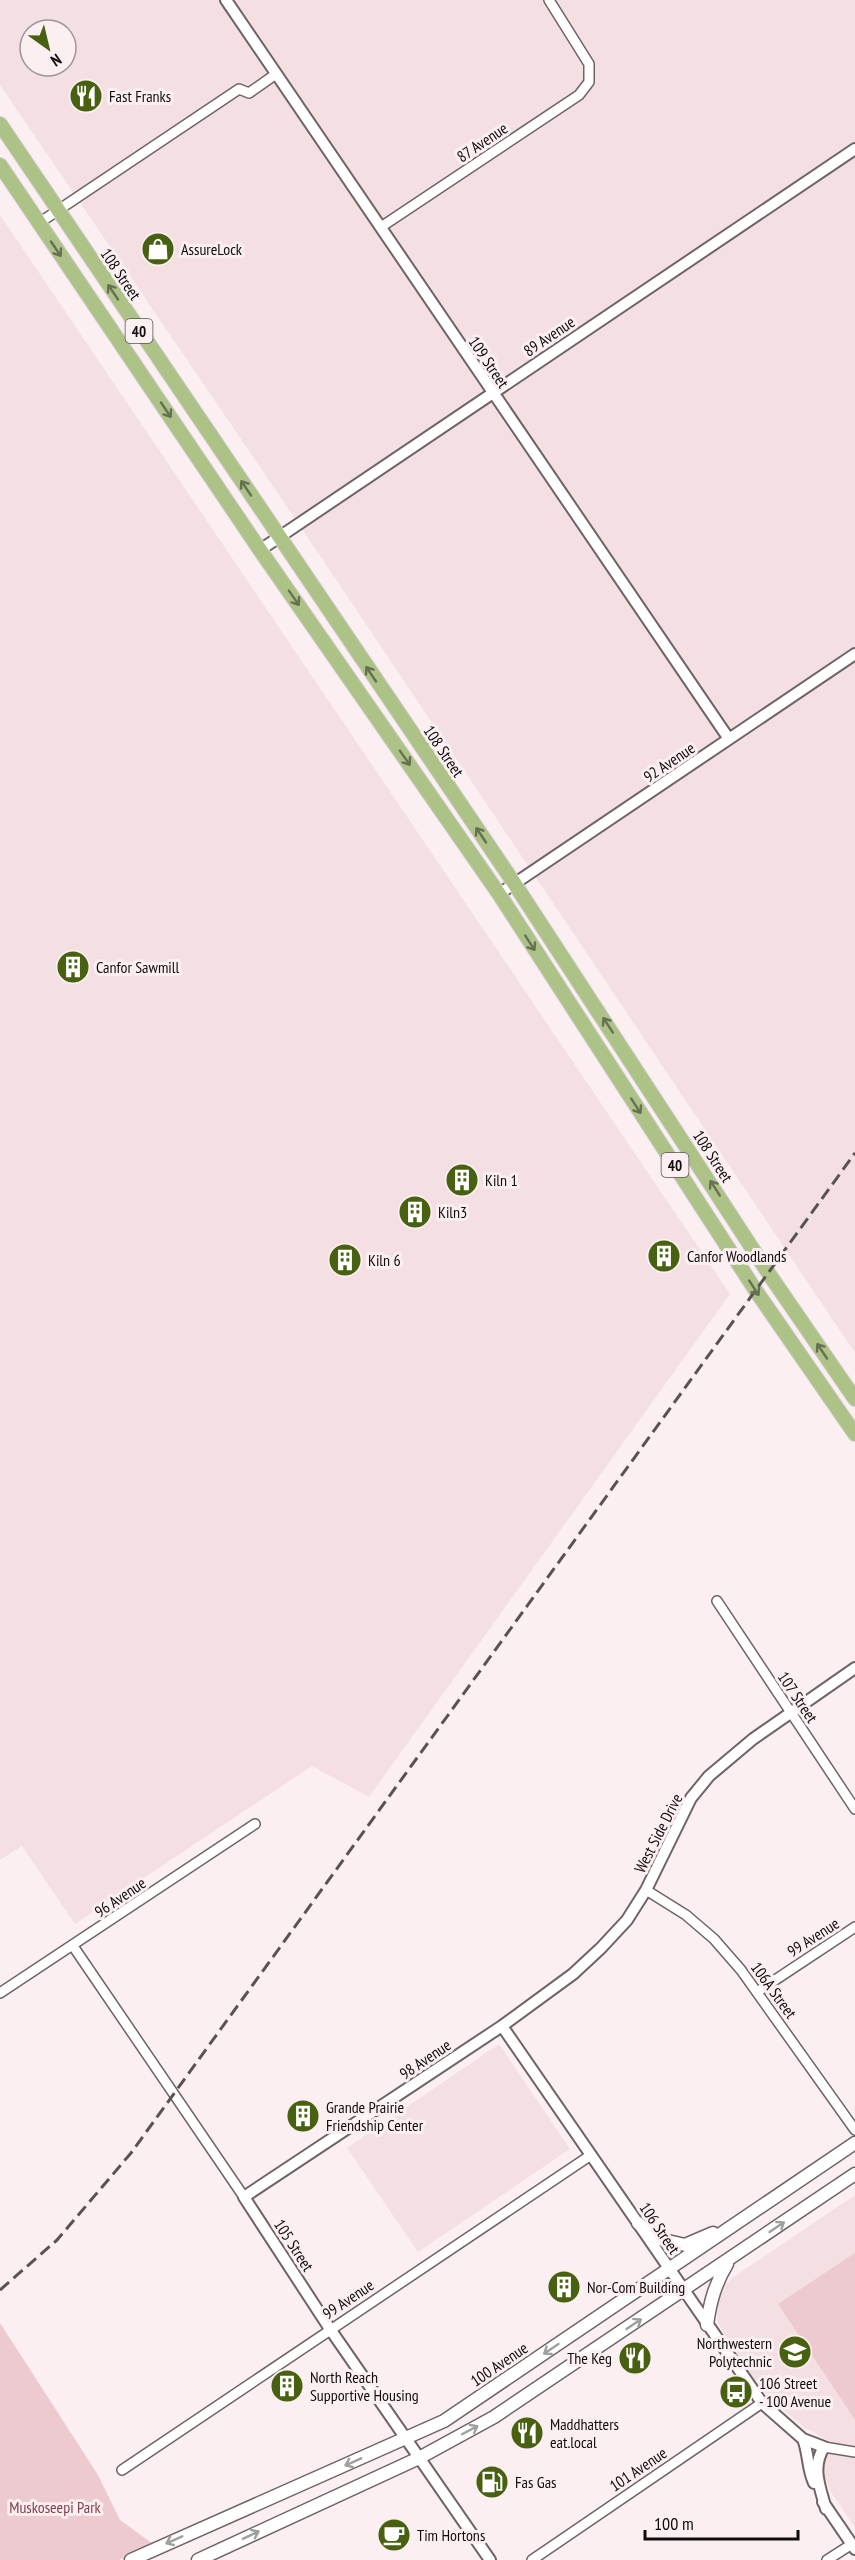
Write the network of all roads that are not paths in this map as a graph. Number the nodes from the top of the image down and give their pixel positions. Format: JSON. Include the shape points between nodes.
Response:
{"nodes":[{"id":1,"x":226,"y":0,"type":"edge"},
{"id":2,"x":549,"y":0,"type":"edge"},
{"id":3,"x":276,"y":74,"type":"junction"},
{"id":4,"x":0,"y":124,"type":"edge"},
{"id":5,"x":855,"y":149,"type":"edge"},
{"id":6,"x":0,"y":165,"type":"edge"},
{"id":7,"x":58,"y":210,"type":"junction"},
{"id":8,"x":39,"y":223,"type":"junction"},
{"id":9,"x":381,"y":227,"type":"junction"},
{"id":10,"x":491,"y":392,"type":"junction"},
{"id":11,"x":278,"y":537,"type":"junction"},
{"id":12,"x":260,"y":550,"type":"junction"},
{"id":13,"x":855,"y":654,"type":"edge"},
{"id":14,"x":729,"y":740,"type":"junction"},
{"id":15,"x":514,"y":883,"type":"junction"},
{"id":16,"x":499,"y":894,"type":"junction"},
{"id":17,"x":855,"y":1399,"type":"edge"},
{"id":18,"x":855,"y":1434,"type":"edge"},
{"id":19,"x":717,"y":1601,"type":"dead end"},
{"id":20,"x":855,"y":1668,"type":"edge"},
{"id":21,"x":790,"y":1713,"type":"junction"},
{"id":22,"x":855,"y":1809,"type":"edge"},
{"id":23,"x":255,"y":1824,"type":"dead end"},
{"id":24,"x":646,"y":1890,"type":"junction"},
{"id":25,"x":855,"y":1927,"type":"edge"},
{"id":26,"x":73,"y":1947,"type":"junction"},
{"id":27,"x":757,"y":1992,"type":"junction"},
{"id":28,"x":0,"y":1993,"type":"edge"},
{"id":29,"x":502,"y":2025,"type":"junction"},
{"id":30,"x":855,"y":2130,"type":"edge"},
{"id":31,"x":855,"y":2143,"type":"edge"},
{"id":32,"x":591,"y":2154,"type":"junction"},
{"id":33,"x":855,"y":2174,"type":"edge"},
{"id":34,"x":244,"y":2198,"type":"junction"},
{"id":35,"x":739,"y":2222,"type":"junction"},
{"id":36,"x":638,"y":2223,"type":"junction"},
{"id":37,"x":729,"y":2260,"type":"junction"},
{"id":38,"x":670,"y":2269,"type":"junction"},
{"id":39,"x":684,"y":2291,"type":"junction"},
{"id":40,"x":707,"y":2325,"type":"junction"},
{"id":41,"x":330,"y":2329,"type":"junction"},
{"id":42,"x":762,"y":2403,"type":"junction"},
{"id":43,"x":406,"y":2438,"type":"junction"},
{"id":44,"x":803,"y":2439,"type":"junction"},
{"id":45,"x":824,"y":2447,"type":"junction"},
{"id":46,"x":855,"y":2452,"type":"edge"},
{"id":47,"x":419,"y":2458,"type":"junction"},
{"id":48,"x":122,"y":2470,"type":"dead end"},
{"id":49,"x":826,"y":2509,"type":"junction"},
{"id":50,"x":853,"y":2546,"type":"edge"},
{"id":51,"x":131,"y":2560,"type":"edge"},
{"id":52,"x":198,"y":2560,"type":"edge"},
{"id":53,"x":490,"y":2560,"type":"edge"},
{"id":54,"x":532,"y":2560,"type":"edge"},
{"id":55,"x":827,"y":2560,"type":"edge"}],
"edges":[{"from":1,"to":3,"type":"street","name":"109 Street"},
{"from":2,"to":9,"type":"street","name":"87 Avenue","via":[[589,64],[589,82],[579,95]]},
{"from":3,"to":7,"type":"street","via":[[249,93],[239,90]]},
{"from":3,"to":9,"type":"street","name":"109 Street"},
{"from":4,"to":7,"type":"main road","name":"108 Street","number":"40"},
{"from":5,"to":10,"type":"street","name":"89 Avenue"},
{"from":6,"to":8,"type":"main road","number":"40"},
{"from":7,"to":8,"type":"street"},
{"from":11,"to":7,"type":"main road","name":"108 Street","number":"40","one_way":true},
{"from":8,"to":12,"type":"main road","number":"40","one_way":true},
{"from":9,"to":10,"type":"street","name":"109 Street"},
{"from":10,"to":11,"type":"street","name":"89 Avenue"},
{"from":10,"to":14,"type":"street","name":"109 Street"},
{"from":11,"to":12,"type":"street","name":"89 Avenue"},
{"from":15,"to":11,"type":"main road","name":"108 Street","number":"40","one_way":true},
{"from":12,"to":16,"type":"main road","number":"40","one_way":true},
{"from":13,"to":14,"type":"street","name":"92 Avenue"},
{"from":14,"to":15,"type":"street","name":"92 Avenue"},
{"from":15,"to":16,"type":"street","name":"92 Avenue"},
{"from":17,"to":15,"type":"main road","name":"108 Street","number":"40","one_way":true},
{"from":16,"to":18,"type":"main road","number":"40","one_way":true,"via":[[756,1291]]},
{"from":19,"to":21,"type":"street","name":"107 Street"},
{"from":20,"to":21,"type":"street","name":"West Side Drive"},
{"from":21,"to":22,"type":"street","name":"107 Street"},
{"from":21,"to":24,"type":"street","name":"West Side Drive","via":[[709,1776],[692,1798]]},
{"from":23,"to":26,"type":"street","name":"96 Avenue"},
{"from":24,"to":27,"type":"street","name":"106A Street","via":[[686,1915],[714,1939]]},
{"from":24,"to":29,"type":"street","name":"West Side Drive","via":[[602,1948]]},
{"from":25,"to":27,"type":"street","name":"99 Avenue"},
{"from":26,"to":28,"type":"street","name":"96 Avenue"},
{"from":26,"to":34,"type":"street","name":"105 Street"},
{"from":27,"to":30,"type":"street","name":"106A Street"},
{"from":29,"to":32,"type":"street","name":"106 Street"},
{"from":29,"to":34,"type":"street","name":"98 Avenue"},
{"from":31,"to":35,"type":"main road","name":"100 Avenue"},
{"from":32,"to":36,"type":"street","name":"106 Street"},
{"from":32,"to":41,"type":"street","name":"99 Avenue"},
{"from":37,"to":33,"type":"main road","one_way":true},
{"from":34,"to":41,"type":"street","name":"105 Street"},
{"from":35,"to":36,"type":"main road","via":[[685,2245],[659,2239]]},
{"from":35,"to":38,"type":"main road","name":"100 Avenue"},
{"from":36,"to":38,"type":"street","name":"106 Street"},
{"from":37,"to":39,"type":"main road"},
{"from":37,"to":40,"type":"main road","via":[[716,2283]]},
{"from":38,"to":39,"type":"street","name":"106 Street"},
{"from":38,"to":43,"type":"main road","name":"100 Avenue","one_way":true,"via":[[444,2421]]},
{"from":39,"to":40,"type":"street","name":"106 Street"},
{"from":47,"to":39,"type":"main road","one_way":true,"via":[[494,2417]]},
{"from":40,"to":42,"type":"street","name":"106 Street"},
{"from":41,"to":43,"type":"street","name":"105 Street"},
{"from":41,"to":48,"type":"street","name":"99 Avenue"},
{"from":42,"to":44,"type":"street","name":"106 Street"},
{"from":42,"to":54,"type":"street","name":"101 Avenue"},
{"from":43,"to":47,"type":"street","name":"105 Street"},
{"from":43,"to":51,"type":"main road","name":"100 Avenue","one_way":true},
{"from":44,"to":45,"type":"street","name":"106 Street"},
{"from":44,"to":49,"type":"street","via":[[808,2451],[808,2470]]},
{"from":45,"to":46,"type":"street"},
{"from":45,"to":49,"type":"street","via":[[816,2473]]},
{"from":52,"to":47,"type":"main road","one_way":true},
{"from":47,"to":53,"type":"street","name":"105 Street"},
{"from":49,"to":50,"type":"street"},
{"from":50,"to":55,"type":"street"}]}
